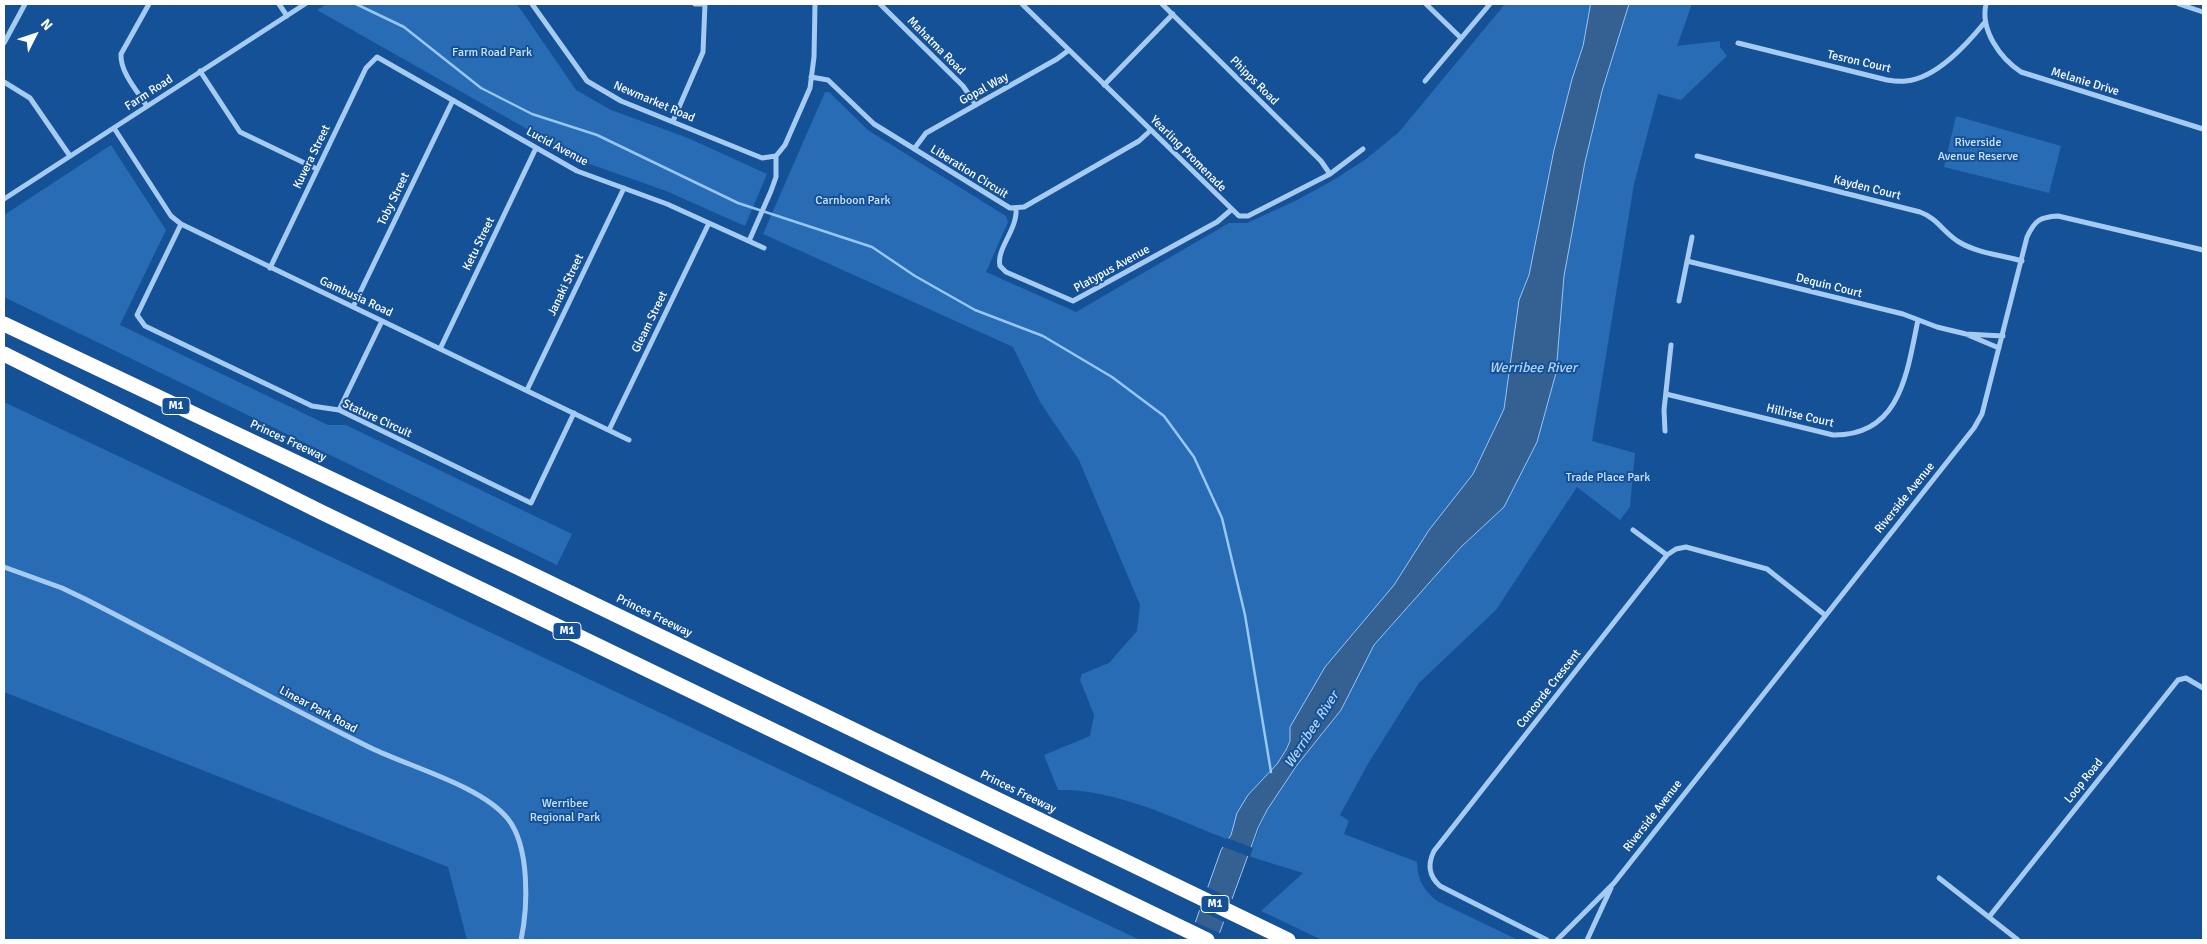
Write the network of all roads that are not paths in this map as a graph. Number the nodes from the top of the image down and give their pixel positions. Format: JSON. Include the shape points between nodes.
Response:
{"nodes":[{"id":1,"x":25,"y":4,"type":"edge"},
{"id":2,"x":149,"y":4,"type":"edge"},
{"id":3,"x":280,"y":4,"type":"edge"},
{"id":4,"x":305,"y":4,"type":"edge"},
{"id":5,"x":532,"y":4,"type":"edge"},
{"id":6,"x":695,"y":4,"type":"edge"},
{"id":7,"x":705,"y":4,"type":"edge"},
{"id":8,"x":816,"y":4,"type":"edge"},
{"id":9,"x":880,"y":4,"type":"edge"},
{"id":10,"x":1022,"y":4,"type":"edge"},
{"id":11,"x":1162,"y":4,"type":"edge"},
{"id":12,"x":1426,"y":4,"type":"edge"},
{"id":13,"x":1490,"y":4,"type":"edge"},
{"id":14,"x":1986,"y":4,"type":"edge"},
{"id":15,"x":2178,"y":4,"type":"edge"},
{"id":16,"x":2203,"y":12,"type":"edge"},
{"id":17,"x":1173,"y":14,"type":"junction"},
{"id":18,"x":287,"y":16,"type":"junction"},
{"id":19,"x":1985,"y":22,"type":"junction"},
{"id":20,"x":1461,"y":38,"type":"junction"},
{"id":21,"x":4,"y":42,"type":"edge"},
{"id":22,"x":1738,"y":43,"type":"dead end"},
{"id":23,"x":1069,"y":50,"type":"junction"},
{"id":24,"x":377,"y":57,"type":"joint"},
{"id":25,"x":200,"y":71,"type":"junction"},
{"id":26,"x":811,"y":78,"type":"junction"},
{"id":27,"x":1425,"y":81,"type":"dead end"},
{"id":28,"x":4,"y":82,"type":"edge"},
{"id":29,"x":1104,"y":85,"type":"junction"},
{"id":30,"x":453,"y":100,"type":"junction"},
{"id":31,"x":976,"y":105,"type":"junction"},
{"id":32,"x":147,"y":106,"type":"junction"},
{"id":33,"x":673,"y":121,"type":"junction"},
{"id":34,"x":114,"y":128,"type":"junction"},
{"id":35,"x":2203,"y":129,"type":"edge"},
{"id":36,"x":1150,"y":130,"type":"junction"},
{"id":37,"x":536,"y":148,"type":"junction"},
{"id":38,"x":914,"y":149,"type":"junction"},
{"id":39,"x":1363,"y":149,"type":"dead end"},
{"id":40,"x":70,"y":156,"type":"junction"},
{"id":41,"x":776,"y":156,"type":"junction"},
{"id":42,"x":1697,"y":156,"type":"dead end"},
{"id":43,"x":317,"y":170,"type":"junction"},
{"id":44,"x":1330,"y":174,"type":"junction"},
{"id":45,"x":624,"y":188,"type":"junction"},
{"id":46,"x":4,"y":199,"type":"edge"},
{"id":47,"x":1016,"y":208,"type":"junction"},
{"id":48,"x":1231,"y":210,"type":"junction"},
{"id":49,"x":709,"y":223,"type":"junction"},
{"id":50,"x":181,"y":224,"type":"junction"},
{"id":51,"x":1692,"y":237,"type":"dead end"},
{"id":52,"x":749,"y":241,"type":"junction"},
{"id":53,"x":764,"y":248,"type":"dead end"},
{"id":54,"x":2201,"y":251,"type":"edge"},
{"id":55,"x":2022,"y":260,"type":"junction"},
{"id":56,"x":1687,"y":261,"type":"junction"},
{"id":57,"x":270,"y":268,"type":"junction"},
{"id":58,"x":1679,"y":301,"type":"dead end"},
{"id":59,"x":353,"y":307,"type":"junction"},
{"id":60,"x":1918,"y":320,"type":"junction"},
{"id":61,"x":382,"y":321,"type":"junction"},
{"id":62,"x":4,"y":324,"type":"edge"},
{"id":63,"x":1966,"y":334,"type":"junction"},
{"id":64,"x":2003,"y":336,"type":"junction"},
{"id":65,"x":1672,"y":345,"type":"dead end"},
{"id":66,"x":1999,"y":348,"type":"junction"},
{"id":67,"x":440,"y":349,"type":"junction"},
{"id":68,"x":4,"y":354,"type":"edge"},
{"id":69,"x":527,"y":390,"type":"junction"},
{"id":70,"x":1666,"y":394,"type":"junction"},
{"id":71,"x":339,"y":410,"type":"junction"},
{"id":72,"x":574,"y":413,"type":"junction"},
{"id":73,"x":610,"y":430,"type":"junction"},
{"id":74,"x":1665,"y":431,"type":"dead end"},
{"id":75,"x":629,"y":440,"type":"dead end"},
{"id":76,"x":1633,"y":530,"type":"dead end"},
{"id":77,"x":1667,"y":555,"type":"junction"},
{"id":78,"x":4,"y":567,"type":"edge"},
{"id":79,"x":1825,"y":615,"type":"junction"},
{"id":80,"x":2203,"y":688,"type":"edge"},
{"id":81,"x":1939,"y":878,"type":"dead end"},
{"id":82,"x":1614,"y":883,"type":"junction"},
{"id":83,"x":1989,"y":917,"type":"junction"},
{"id":84,"x":521,"y":940,"type":"edge"},
{"id":85,"x":1207,"y":940,"type":"edge"},
{"id":86,"x":1288,"y":940,"type":"edge"},
{"id":87,"x":1547,"y":940,"type":"edge"},
{"id":88,"x":1557,"y":940,"type":"edge"},
{"id":89,"x":1587,"y":940,"type":"edge"},
{"id":90,"x":2018,"y":940,"type":"edge"}],
"edges":[{"from":1,"to":21,"type":"street"},
{"from":2,"to":32,"type":"street","via":[[121,54],[122,68]]},
{"from":3,"to":18,"type":"street"},
{"from":4,"to":18,"type":"street","name":"Farm Road"},
{"from":5,"to":33,"type":"street","name":"Newmarket Road","via":[[587,81],[621,101]]},
{"from":6,"to":7,"type":"street"},
{"from":7,"to":33,"type":"street","via":[[703,52]]},
{"from":8,"to":26,"type":"street"},
{"from":9,"to":31,"type":"street","name":"Mahatma Road","via":[[963,86]]},
{"from":10,"to":23,"type":"street","name":"Yearling Promenade"},
{"from":11,"to":17,"type":"street","name":"Phipps Road"},
{"from":12,"to":20,"type":"street"},
{"from":13,"to":20,"type":"street"},
{"from":14,"to":19,"type":"street"},
{"from":15,"to":16,"type":"street"},
{"from":17,"to":29,"type":"street"},
{"from":17,"to":44,"type":"street","name":"Phipps Road","via":[[1321,161]]},
{"from":18,"to":25,"type":"street","name":"Farm Road"},
{"from":19,"to":22,"type":"street","name":"Tesron Court","via":[[1953,57],[1932,72],[1908,81],[1887,80]]},
{"from":19,"to":35,"type":"street","name":"Melanie Drive","via":[[2001,55],[2021,72]]},
{"from":20,"to":27,"type":"street"},
{"from":23,"to":29,"type":"street","name":"Yearling Promenade"},
{"from":23,"to":31,"type":"street","name":"Gopal Way"},
{"from":24,"to":30,"type":"street","name":"Lucid Avenue"},
{"from":24,"to":43,"type":"street","name":"Kuvera Street","via":[[366,68]]},
{"from":25,"to":32,"type":"street","name":"Farm Road"},
{"from":25,"to":43,"type":"street","via":[[240,132]]},
{"from":26,"to":38,"type":"street","name":"Liberation Circuit","via":[[834,84],[874,124]]},
{"from":26,"to":41,"type":"street","via":[[810,88],[785,145]]},
{"from":28,"to":40,"type":"street","via":[[30,98]]},
{"from":29,"to":36,"type":"street","name":"Yearling Promenade"},
{"from":30,"to":37,"type":"street","name":"Lucid Avenue"},
{"from":30,"to":59,"type":"street","name":"Toby Street"},
{"from":31,"to":38,"type":"street","name":"Gopal Way","via":[[926,133]]},
{"from":32,"to":34,"type":"street","name":"Farm Road"},
{"from":33,"to":41,"type":"street","name":"Newmarket Road","via":[[762,158]]},
{"from":34,"to":40,"type":"street","name":"Farm Road"},
{"from":34,"to":50,"type":"street","name":"Gambusia Road","via":[[171,216]]},
{"from":36,"to":47,"type":"street","name":"Liberation Circuit","via":[[1139,141],[1024,207]]},
{"from":36,"to":48,"type":"street","name":"Yearling Promenade"},
{"from":37,"to":45,"type":"street","name":"Lucid Avenue","via":[[577,171]]},
{"from":37,"to":67,"type":"street","name":"Ketu Street"},
{"from":38,"to":47,"type":"street","name":"Liberation Circuit","via":[[1003,205]]},
{"from":39,"to":44,"type":"street"},
{"from":40,"to":46,"type":"street","name":"Farm Road"},
{"from":41,"to":52,"type":"street","via":[[776,177]]},
{"from":42,"to":55,"type":"street","name":"Kayden Court","via":[[1920,212],[1934,219],[1964,244]]},
{"from":43,"to":57,"type":"street","name":"Kuvera Street"},
{"from":44,"to":48,"type":"street","via":[[1248,216],[1239,216]]},
{"from":45,"to":49,"type":"street","name":"Lucid Avenue"},
{"from":45,"to":69,"type":"street","name":"Janaki Street"},
{"from":47,"to":48,"type":"street","name":"Platypus Avenue","via":[[1015,224],[1000,258],[1000,266],[1006,272],[1073,301],[1217,222]]},
{"from":49,"to":52,"type":"street","name":"Lucid Avenue"},
{"from":49,"to":73,"type":"street","name":"Gleam Street"},
{"from":50,"to":57,"type":"street","name":"Gambusia Road"},
{"from":50,"to":71,"type":"street","name":"Stature Circuit","via":[[137,315],[146,326],[312,406]]},
{"from":51,"to":56,"type":"street"},
{"from":52,"to":53,"type":"street","name":"Lucid Avenue"},
{"from":54,"to":55,"type":"street","name":"Riverside Avenue","via":[[2058,216],[2042,217],[2032,226]]},
{"from":55,"to":64,"type":"street","name":"Riverside Avenue"},
{"from":56,"to":58,"type":"street"},
{"from":56,"to":60,"type":"street","name":"Dequin Court"},
{"from":57,"to":59,"type":"street","name":"Gambusia Road"},
{"from":59,"to":61,"type":"street","name":"Gambusia Road"},
{"from":60,"to":63,"type":"street","name":"Dequin Court"},
{"from":60,"to":70,"type":"street","name":"Hillrise Court","via":[[1896,401],[1883,418],[1861,431],[1833,435]]},
{"from":61,"to":67,"type":"street","name":"Gambusia Road"},
{"from":61,"to":71,"type":"street"},
{"from":62,"to":86,"type":"highway","name":"Princes Freeway","number":"M1","via":[[464,541]]},
{"from":63,"to":64,"type":"street","name":"Dequin Court"},
{"from":63,"to":66,"type":"street","name":"Dequin Court"},
{"from":64,"to":66,"type":"street","name":"Riverside Avenue"},
{"from":65,"to":70,"type":"street"},
{"from":66,"to":79,"type":"street","name":"Riverside Avenue","via":[[1982,414],[1974,428]]},
{"from":67,"to":69,"type":"street","name":"Gambusia Road"},
{"from":68,"to":85,"type":"highway","number":"M1","via":[[320,512]]},
{"from":69,"to":72,"type":"street","name":"Gambusia Road"},
{"from":70,"to":74,"type":"street"},
{"from":71,"to":72,"type":"street","name":"Stature Circuit","via":[[531,503]]},
{"from":72,"to":73,"type":"street","name":"Gambusia Road"},
{"from":73,"to":75,"type":"street","name":"Gambusia Road"},
{"from":76,"to":77,"type":"street"},
{"from":77,"to":79,"type":"street","via":[[1686,547],[1758,565]]},
{"from":77,"to":87,"type":"street","name":"Concorde Crescent","via":[[1430,860],[1433,879],[1440,886]]},
{"from":78,"to":84,"type":"street","name":"Linear Park Road","via":[[85,599],[357,741],[466,788],[490,802],[514,826],[521,845],[525,902]]},
{"from":79,"to":82,"type":"street","name":"Riverside Avenue"},
{"from":80,"to":83,"type":"street","name":"Loop Road","via":[[2186,678],[2178,680]]},
{"from":81,"to":83,"type":"street"},
{"from":82,"to":88,"type":"street","name":"Riverside Avenue"},
{"from":82,"to":89,"type":"street","name":"Riverside Avenue"},
{"from":83,"to":90,"type":"street"}]}
